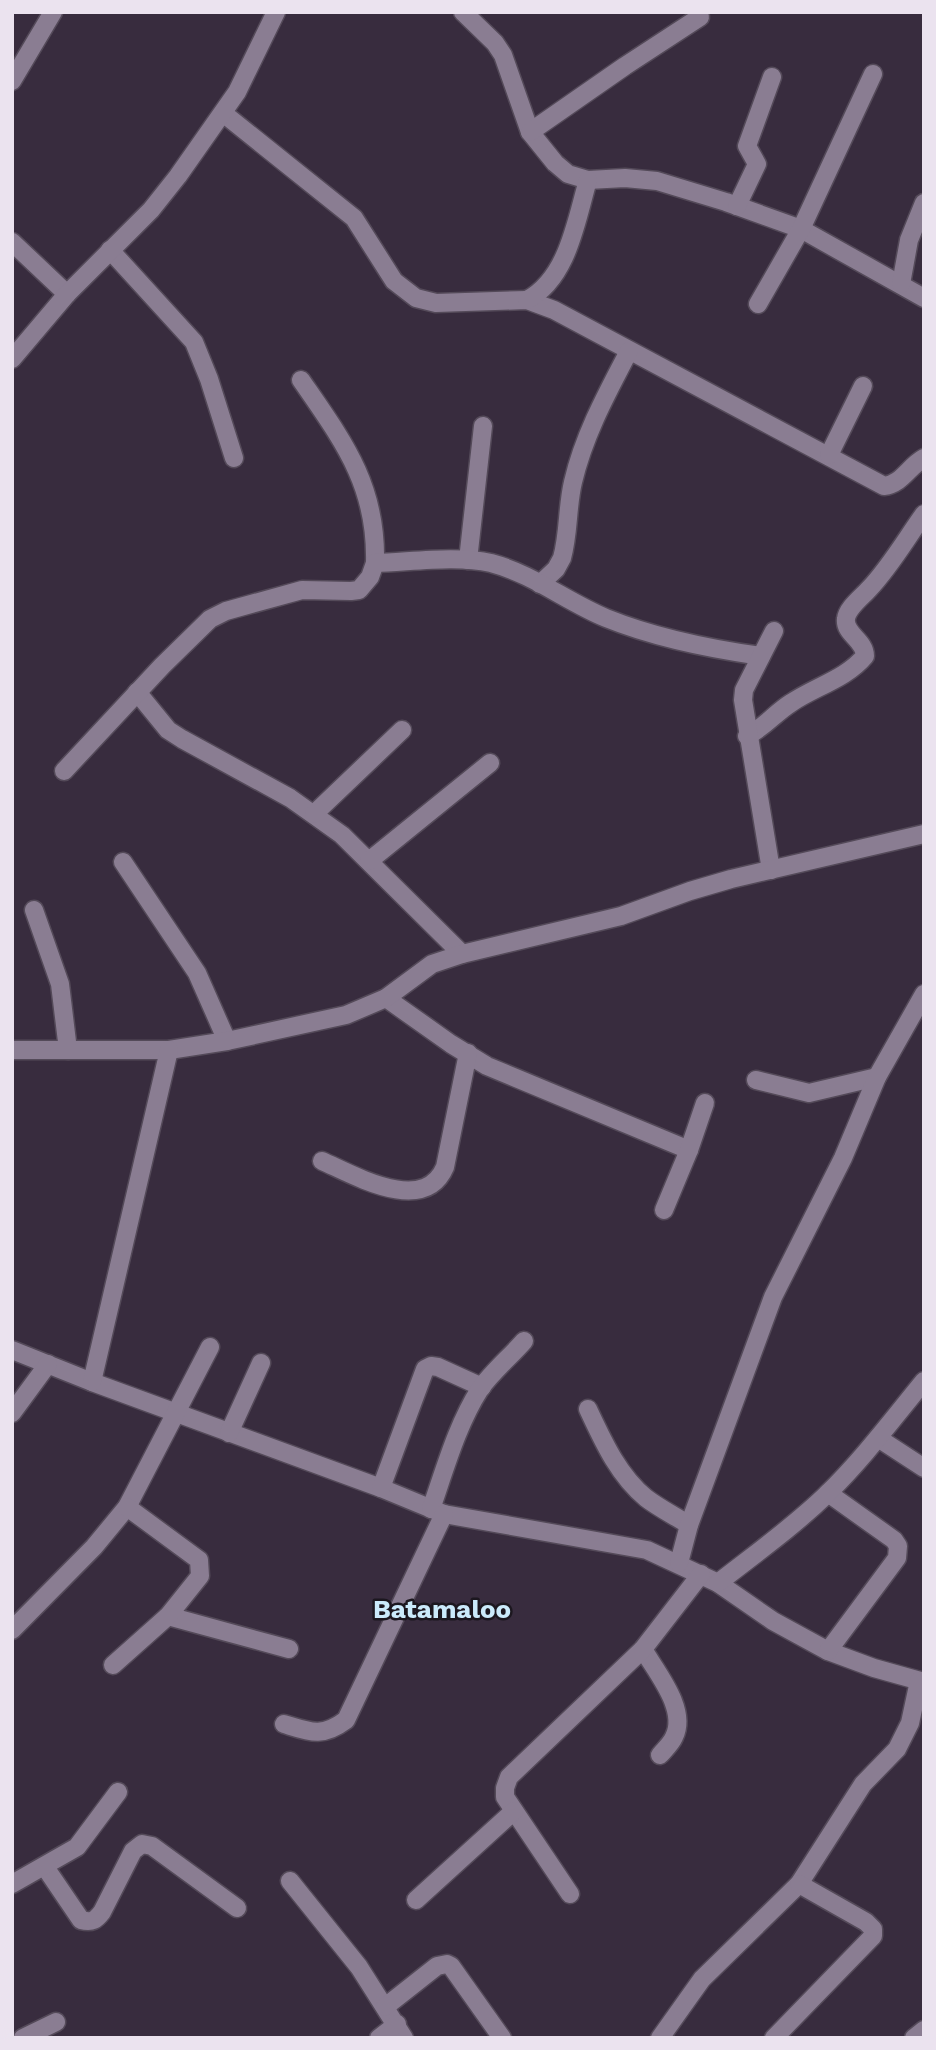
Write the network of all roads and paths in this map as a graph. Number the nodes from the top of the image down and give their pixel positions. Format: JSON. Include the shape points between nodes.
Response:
{"nodes":[{"id":1,"x":53,"y":12,"type":"edge"},
{"id":2,"x":276,"y":12,"type":"edge"},
{"id":3,"x":463,"y":12,"type":"edge"},
{"id":4,"x":700,"y":17,"type":"dead end"},
{"id":5,"x":873,"y":74,"type":"dead end"},
{"id":6,"x":772,"y":77,"type":"dead end"},
{"id":7,"x":12,"y":81,"type":"edge"},
{"id":8,"x":223,"y":113,"type":"junction"},
{"id":9,"x":530,"y":132,"type":"junction"},
{"id":10,"x":588,"y":180,"type":"junction"},
{"id":11,"x":924,"y":202,"type":"edge"},
{"id":12,"x":737,"y":206,"type":"junction"},
{"id":13,"x":801,"y":229,"type":"junction"},
{"id":14,"x":12,"y":242,"type":"edge"},
{"id":15,"x":110,"y":250,"type":"junction"},
{"id":16,"x":901,"y":284,"type":"junction"},
{"id":17,"x":67,"y":294,"type":"junction"},
{"id":18,"x":924,"y":298,"type":"edge"},
{"id":19,"x":527,"y":300,"type":"junction"},
{"id":20,"x":758,"y":304,"type":"dead end"},
{"id":21,"x":629,"y":351,"type":"junction"},
{"id":22,"x":12,"y":359,"type":"edge"},
{"id":23,"x":301,"y":380,"type":"dead end"},
{"id":24,"x":863,"y":386,"type":"dead end"},
{"id":25,"x":482,"y":426,"type":"dead end"},
{"id":26,"x":829,"y":455,"type":"junction"},
{"id":27,"x":234,"y":458,"type":"dead end"},
{"id":28,"x":924,"y":458,"type":"edge"},
{"id":29,"x":924,"y":514,"type":"edge"},
{"id":30,"x":468,"y":560,"type":"junction"},
{"id":31,"x":375,"y":563,"type":"junction"},
{"id":32,"x":540,"y":584,"type":"junction"},
{"id":33,"x":774,"y":631,"type":"dead end"},
{"id":34,"x":761,"y":656,"type":"junction"},
{"id":35,"x":137,"y":692,"type":"junction"},
{"id":36,"x":402,"y":730,"type":"dead end"},
{"id":37,"x":747,"y":736,"type":"junction"},
{"id":38,"x":490,"y":763,"type":"dead end"},
{"id":39,"x":64,"y":771,"type":"dead end"},
{"id":40,"x":313,"y":814,"type":"junction"},
{"id":41,"x":924,"y":834,"type":"edge"},
{"id":42,"x":369,"y":861,"type":"junction"},
{"id":43,"x":123,"y":862,"type":"dead end"},
{"id":44,"x":771,"y":870,"type":"junction"},
{"id":45,"x":34,"y":910,"type":"dead end"},
{"id":46,"x":462,"y":954,"type":"junction"},
{"id":47,"x":924,"y":994,"type":"edge"},
{"id":48,"x":386,"y":998,"type":"junction"},
{"id":49,"x":227,"y":1041,"type":"junction"},
{"id":50,"x":12,"y":1050,"type":"edge"},
{"id":51,"x":68,"y":1050,"type":"junction"},
{"id":52,"x":169,"y":1050,"type":"junction"},
{"id":53,"x":468,"y":1053,"type":"junction"},
{"id":54,"x":877,"y":1077,"type":"junction"},
{"id":55,"x":757,"y":1080,"type":"dead end"},
{"id":56,"x":705,"y":1102,"type":"dead end"},
{"id":57,"x":689,"y":1150,"type":"junction"},
{"id":58,"x":322,"y":1161,"type":"dead end"},
{"id":59,"x":664,"y":1210,"type":"dead end"},
{"id":60,"x":524,"y":1341,"type":"dead end"},
{"id":61,"x":210,"y":1348,"type":"dead end"},
{"id":62,"x":12,"y":1349,"type":"edge"},
{"id":63,"x":261,"y":1363,"type":"dead end"},
{"id":64,"x":48,"y":1364,"type":"junction"},
{"id":65,"x":924,"y":1381,"type":"edge"},
{"id":66,"x":92,"y":1382,"type":"junction"},
{"id":67,"x":482,"y":1387,"type":"junction"},
{"id":68,"x":588,"y":1409,"type":"dead end"},
{"id":69,"x":12,"y":1413,"type":"edge"},
{"id":70,"x":176,"y":1414,"type":"junction"},
{"id":71,"x":229,"y":1433,"type":"junction"},
{"id":72,"x":878,"y":1438,"type":"junction"},
{"id":73,"x":924,"y":1468,"type":"edge"},
{"id":74,"x":381,"y":1488,"type":"junction"},
{"id":75,"x":828,"y":1493,"type":"junction"},
{"id":76,"x":127,"y":1507,"type":"junction"},
{"id":77,"x":437,"y":1511,"type":"junction"},
{"id":78,"x":688,"y":1525,"type":"junction"},
{"id":79,"x":679,"y":1563,"type":"junction"},
{"id":80,"x":701,"y":1574,"type":"junction"},
{"id":81,"x":718,"y":1583,"type":"junction"},
{"id":82,"x":169,"y":1616,"type":"junction"},
{"id":83,"x":12,"y":1630,"type":"edge"},
{"id":84,"x":289,"y":1649,"type":"dead end"},
{"id":85,"x":643,"y":1649,"type":"junction"},
{"id":86,"x":828,"y":1651,"type":"junction"},
{"id":87,"x":113,"y":1665,"type":"dead end"},
{"id":88,"x":922,"y":1682,"type":"edge"},
{"id":89,"x":284,"y":1724,"type":"dead end"},
{"id":90,"x":660,"y":1755,"type":"dead end"},
{"id":91,"x":118,"y":1792,"type":"dead end"},
{"id":92,"x":514,"y":1811,"type":"junction"},
{"id":93,"x":45,"y":1867,"type":"junction"},
{"id":94,"x":290,"y":1881,"type":"dead end"},
{"id":95,"x":12,"y":1884,"type":"edge"},
{"id":96,"x":799,"y":1884,"type":"junction"},
{"id":97,"x":570,"y":1894,"type":"dead end"},
{"id":98,"x":416,"y":1900,"type":"dead end"},
{"id":99,"x":237,"y":1908,"type":"dead end"},
{"id":100,"x":385,"y":2007,"type":"junction"},
{"id":101,"x":56,"y":2022,"type":"dead end"},
{"id":102,"x":924,"y":2030,"type":"edge"},
{"id":103,"x":401,"y":2031,"type":"edge"},
{"id":104,"x":786,"y":2034,"type":"edge"},
{"id":105,"x":23,"y":2038,"type":"edge"},
{"id":106,"x":379,"y":2038,"type":"edge"},
{"id":107,"x":502,"y":2038,"type":"edge"},
{"id":108,"x":660,"y":2038,"type":"edge"},
{"id":109,"x":915,"y":2038,"type":"edge"}],
"edges":[{"from":1,"to":7,"type":"street"},
{"from":2,"to":8,"type":"street"},
{"from":3,"to":9,"type":"street","via":[[503,55]]},
{"from":4,"to":9,"type":"street"},
{"from":5,"to":13,"type":"street"},
{"from":6,"to":12,"type":"street","via":[[747,146],[757,164]]},
{"from":8,"to":15,"type":"street","via":[[151,210]]},
{"from":8,"to":19,"type":"street","via":[[354,218],[394,281],[416,298],[436,303]]},
{"from":9,"to":10,"type":"street","via":[[568,174]]},
{"from":10,"to":12,"type":"street","via":[[657,181]]},
{"from":10,"to":19,"type":"street","via":[[558,271]]},
{"from":11,"to":16,"type":"street","via":[[909,240]]},
{"from":12,"to":13,"type":"street"},
{"from":13,"to":16,"type":"street"},
{"from":13,"to":20,"type":"street"},
{"from":14,"to":17,"type":"street"},
{"from":15,"to":17,"type":"street"},
{"from":15,"to":27,"type":"street","via":[[194,342]]},
{"from":16,"to":18,"type":"street"},
{"from":17,"to":22,"type":"street"},
{"from":19,"to":21,"type":"street"},
{"from":21,"to":26,"type":"street"},
{"from":21,"to":32,"type":"street","via":[[595,416],[578,463],[562,558]]},
{"from":23,"to":31,"type":"street","via":[[340,436],[359,474],[374,525]]},
{"from":24,"to":26,"type":"street"},
{"from":25,"to":30,"type":"street"},
{"from":26,"to":28,"type":"street","via":[[884,486],[900,480]]},
{"from":29,"to":37,"type":"street","via":[[846,619],[865,656]]},
{"from":30,"to":31,"type":"street"},
{"from":30,"to":32,"type":"street","via":[[506,568]]},
{"from":31,"to":35,"type":"street","via":[[359,590],[302,590],[210,619]]},
{"from":32,"to":34,"type":"street","via":[[632,627]]},
{"from":33,"to":34,"type":"street"},
{"from":34,"to":37,"type":"street","via":[[744,690]]},
{"from":35,"to":39,"type":"street"},
{"from":35,"to":40,"type":"street","via":[[181,739]]},
{"from":36,"to":40,"type":"street"},
{"from":37,"to":44,"type":"street"},
{"from":38,"to":42,"type":"street"},
{"from":40,"to":42,"type":"street"},
{"from":41,"to":44,"type":"street"},
{"from":42,"to":46,"type":"street"},
{"from":43,"to":49,"type":"street","via":[[197,973]]},
{"from":44,"to":46,"type":"street","via":[[621,916]]},
{"from":45,"to":51,"type":"street","via":[[60,984]]},
{"from":46,"to":48,"type":"street","via":[[432,964]]},
{"from":47,"to":54,"type":"street"},
{"from":48,"to":49,"type":"street","via":[[346,1015]]},
{"from":48,"to":53,"type":"street"},
{"from":49,"to":52,"type":"street"},
{"from":50,"to":51,"type":"street"},
{"from":51,"to":52,"type":"street"},
{"from":52,"to":66,"type":"street"},
{"from":53,"to":57,"type":"street","via":[[515,1079]]},
{"from":53,"to":58,"type":"street","via":[[445,1167],[436,1183],[390,1190]]},
{"from":54,"to":55,"type":"street","via":[[809,1093]]},
{"from":54,"to":78,"type":"street","via":[[773,1297]]},
{"from":56,"to":57,"type":"street"},
{"from":57,"to":59,"type":"street"},
{"from":60,"to":67,"type":"street"},
{"from":61,"to":70,"type":"street"},
{"from":62,"to":64,"type":"street"},
{"from":63,"to":71,"type":"street"},
{"from":64,"to":66,"type":"street"},
{"from":64,"to":69,"type":"street"},
{"from":65,"to":72,"type":"street"},
{"from":66,"to":70,"type":"street"},
{"from":67,"to":74,"type":"street","via":[[438,1367],[425,1369]]},
{"from":67,"to":77,"type":"street","via":[[462,1423]]},
{"from":68,"to":78,"type":"street","via":[[609,1452],[633,1485]]},
{"from":70,"to":71,"type":"street"},
{"from":70,"to":76,"type":"street"},
{"from":71,"to":74,"type":"street"},
{"from":72,"to":73,"type":"street"},
{"from":72,"to":75,"type":"street"},
{"from":74,"to":77,"type":"street"},
{"from":75,"to":81,"type":"street"},
{"from":75,"to":86,"type":"street","via":[[894,1540],[899,1551]]},
{"from":76,"to":82,"type":"street","via":[[199,1560],[200,1576]]},
{"from":76,"to":83,"type":"street"},
{"from":77,"to":79,"type":"street","via":[[647,1550]]},
{"from":77,"to":89,"type":"street","via":[[346,1720],[316,1733]]},
{"from":78,"to":79,"type":"street"},
{"from":79,"to":80,"type":"street"},
{"from":80,"to":81,"type":"street"},
{"from":80,"to":85,"type":"street"},
{"from":81,"to":86,"type":"street"},
{"from":82,"to":84,"type":"street"},
{"from":82,"to":87,"type":"street"},
{"from":85,"to":90,"type":"street","via":[[677,1714],[674,1737]]},
{"from":85,"to":92,"type":"street","via":[[509,1777],[505,1797]]},
{"from":86,"to":88,"type":"street"},
{"from":88,"to":96,"type":"street","via":[[897,1749],[863,1784]]},
{"from":91,"to":93,"type":"street","via":[[77,1847]]},
{"from":92,"to":97,"type":"street"},
{"from":92,"to":98,"type":"street"},
{"from":93,"to":95,"type":"street"},
{"from":93,"to":99,"type":"street","via":[[81,1920],[89,1922],[102,1912],[133,1851],[142,1844],[152,1846]]},
{"from":94,"to":100,"type":"street"},
{"from":96,"to":104,"type":"street","via":[[866,1922],[873,1936]]},
{"from":96,"to":108,"type":"street","via":[[702,1979]]},
{"from":100,"to":103,"type":"street"},
{"from":100,"to":107,"type":"street","via":[[437,1966],[447,1964]]},
{"from":101,"to":105,"type":"street"},
{"from":102,"to":109,"type":"street"},
{"from":103,"to":106,"type":"street"}]}
